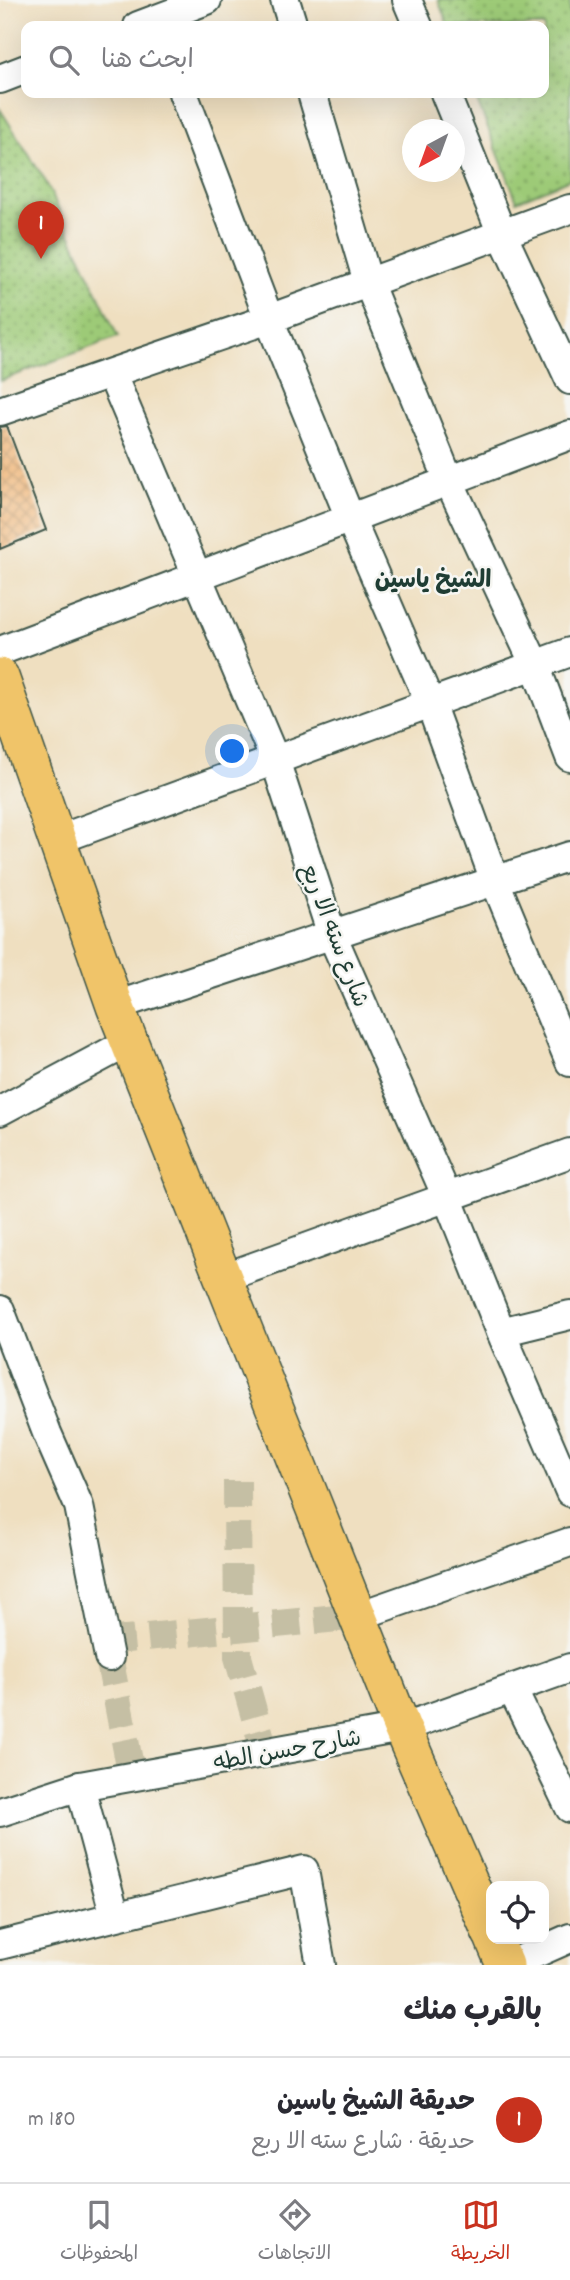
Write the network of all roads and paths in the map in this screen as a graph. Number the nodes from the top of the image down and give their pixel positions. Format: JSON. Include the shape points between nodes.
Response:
{"nodes":[{"id":1,"x":207,"y":0,"type":"edge"},
{"id":2,"x":285,"y":0,"type":"edge"},
{"id":3,"x":407,"y":0,"type":"edge"},
{"id":4,"x":151,"y":18,"type":"edge"},
{"id":5,"x":291,"y":21,"type":"edge"},
{"id":6,"x":416,"y":21,"type":"edge"},
{"id":7,"x":21,"y":71,"type":"edge"},
{"id":8,"x":0,"y":79,"type":"edge"},
{"id":9,"x":185,"y":98,"type":"edge"},
{"id":10,"x":313,"y":98,"type":"edge"},
{"id":11,"x":447,"y":98,"type":"edge"},
{"id":12,"x":570,"y":209,"type":"edge"},
{"id":13,"x":502,"y":234,"type":"junction"},
{"id":14,"x":368,"y":282,"type":"junction"},
{"id":15,"x":269,"y":320,"type":"junction"},
{"id":16,"x":112,"y":374,"type":"junction"},
{"id":17,"x":570,"y":380,"type":"edge"},
{"id":18,"x":0,"y":411,"type":"edge"},
{"id":19,"x":570,"y":435,"type":"edge"},
{"id":20,"x":449,"y":481,"type":"junction"},
{"id":21,"x":350,"y":519,"type":"junction"},
{"id":22,"x":197,"y":576,"type":"junction"},
{"id":23,"x":0,"y":651,"type":"edge"},
{"id":24,"x":570,"y":652,"type":"edge"},
{"id":25,"x":535,"y":665,"type":"junction"},
{"id":26,"x":0,"y":677,"type":"edge"},
{"id":27,"x":430,"y":703,"type":"junction"},
{"id":28,"x":570,"y":757,"type":"edge"},
{"id":29,"x":275,"y":760,"type":"junction"},
{"id":30,"x":57,"y":840,"type":"junction"},
{"id":31,"x":570,"y":856,"type":"edge"},
{"id":32,"x":495,"y":881,"type":"junction"},
{"id":33,"x":332,"y":935,"type":"junction"},
{"id":34,"x":115,"y":1006,"type":"junction"},
{"id":35,"x":129,"y":1042,"type":"junction"},
{"id":36,"x":570,"y":1062,"type":"edge"},
{"id":37,"x":0,"y":1111,"type":"edge"},
{"id":38,"x":570,"y":1153,"type":"edge"},
{"id":39,"x":447,"y":1197,"type":"junction"},
{"id":40,"x":223,"y":1278,"type":"junction"},
{"id":41,"x":0,"y":1310,"type":"edge"},
{"id":42,"x":570,"y":1315,"type":"edge"},
{"id":43,"x":501,"y":1332,"type":"junction"},
{"id":44,"x":570,"y":1492,"type":"edge"},
{"id":45,"x":570,"y":1542,"type":"edge"},
{"id":46,"x":358,"y":1616,"type":"junction"},
{"id":47,"x":109,"y":1657,"type":"tunnel mouth"},
{"id":48,"x":570,"y":1668,"type":"edge"},
{"id":49,"x":512,"y":1689,"type":"junction"},
{"id":50,"x":402,"y":1728,"type":"junction"},
{"id":51,"x":80,"y":1786,"type":"junction"},
{"id":52,"x":570,"y":1808,"type":"edge"},
{"id":53,"x":0,"y":1812,"type":"edge"},
{"id":54,"x":115,"y":1916,"type":"junction"},
{"id":55,"x":486,"y":1921,"type":"edge"},
{"id":56,"x":570,"y":1938,"type":"edge"},
{"id":57,"x":496,"y":1944,"type":"edge"},
{"id":58,"x":13,"y":1950,"type":"edge"},
{"id":59,"x":321,"y":1965,"type":"edge"},
{"id":60,"x":507,"y":1965,"type":"edge"}],
"edges":[{"from":1,"to":4,"type":"street"},
{"from":2,"to":5,"type":"street"},
{"from":3,"to":6,"type":"street"},
{"from":7,"to":8,"type":"street"},
{"from":9,"to":15,"type":"street"},
{"from":10,"to":14,"type":"street"},
{"from":11,"to":13,"type":"street"},
{"from":12,"to":13,"type":"street"},
{"from":13,"to":14,"type":"street"},
{"from":13,"to":17,"type":"street"},
{"from":14,"to":15,"type":"street"},
{"from":14,"to":20,"type":"street"},
{"from":15,"to":16,"type":"street"},
{"from":15,"to":21,"type":"street"},
{"from":16,"to":18,"type":"street"},
{"from":16,"to":22,"type":"street","name":"شارع سته الا ربع"},
{"from":19,"to":20,"type":"street"},
{"from":20,"to":21,"type":"street"},
{"from":20,"to":25,"type":"street"},
{"from":21,"to":22,"type":"street"},
{"from":21,"to":27,"type":"street"},
{"from":22,"to":23,"type":"street"},
{"from":22,"to":29,"type":"street","name":"شارع سته الا ربع"},
{"from":24,"to":25,"type":"street"},
{"from":25,"to":27,"type":"street"},
{"from":25,"to":28,"type":"street"},
{"from":26,"to":30,"type":"main road"},
{"from":27,"to":29,"type":"street"},
{"from":27,"to":32,"type":"street"},
{"from":29,"to":30,"type":"street"},
{"from":29,"to":33,"type":"street","name":"شارع سته الا ربع"},
{"from":30,"to":34,"type":"main road"},
{"from":31,"to":32,"type":"street"},
{"from":32,"to":33,"type":"street"},
{"from":32,"to":36,"type":"street"},
{"from":33,"to":34,"type":"street"},
{"from":33,"to":39,"type":"street","name":"شارع سته الا ربع"},
{"from":34,"to":35,"type":"main road"},
{"from":35,"to":37,"type":"street"},
{"from":35,"to":40,"type":"main road"},
{"from":38,"to":39,"type":"street"},
{"from":39,"to":40,"type":"street"},
{"from":39,"to":43,"type":"street","name":"شارع سته الا ربع"},
{"from":40,"to":46,"type":"main road"},
{"from":41,"to":47,"type":"street","via":[[79,1506]]},
{"from":42,"to":43,"type":"street"},
{"from":43,"to":44,"type":"street","name":"شارع سته الا ربع"},
{"from":45,"to":46,"type":"street"},
{"from":46,"to":50,"type":"main road"},
{"from":48,"to":49,"type":"street","name":"شارح حسن الطه"},
{"from":49,"to":50,"type":"street","name":"شارح حسن الطه"},
{"from":49,"to":52,"type":"street"},
{"from":50,"to":51,"type":"street","name":"شارح حسن الطه"},
{"from":50,"to":55,"type":"main road"},
{"from":51,"to":53,"type":"street","name":"شارح حسن الطه"},
{"from":51,"to":54,"type":"street"},
{"from":54,"to":58,"type":"street"},
{"from":54,"to":59,"type":"street","via":[[304,1870]]},
{"from":56,"to":60,"type":"street"},
{"from":57,"to":60,"type":"main road"}]}
